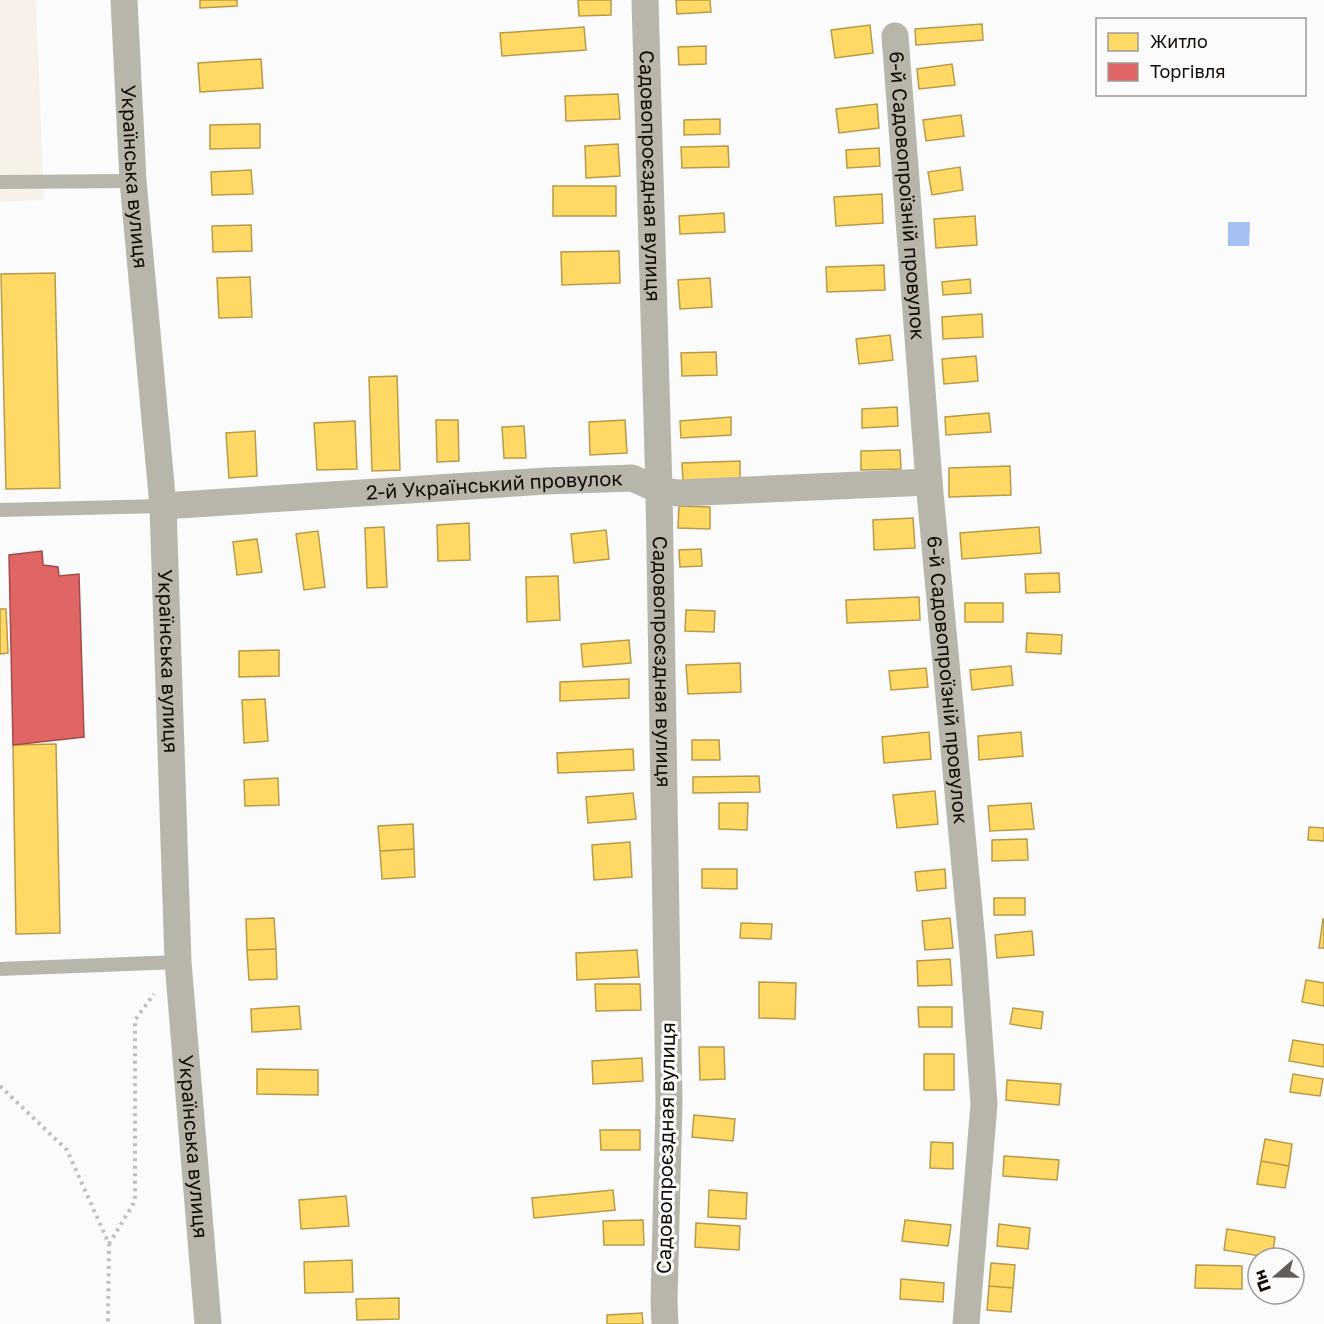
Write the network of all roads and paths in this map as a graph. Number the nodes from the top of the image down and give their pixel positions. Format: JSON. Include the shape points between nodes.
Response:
{"nodes":[{"id":1,"x":124,"y":0,"type":"edge"},
{"id":2,"x":645,"y":0,"type":"edge"},
{"id":3,"x":895,"y":36,"type":"dead end"},
{"id":4,"x":133,"y":181,"type":"junction"},
{"id":5,"x":0,"y":182,"type":"edge"},
{"id":6,"x":929,"y":482,"type":"junction"},
{"id":7,"x":659,"y":490,"type":"junction"},
{"id":8,"x":163,"y":506,"type":"junction"},
{"id":9,"x":0,"y":510,"type":"edge"},
{"id":10,"x":178,"y":962,"type":"junction"},
{"id":11,"x":0,"y":969,"type":"edge"},
{"id":12,"x":0,"y":1086,"type":"edge"},
{"id":13,"x":109,"y":1244,"type":"junction"},
{"id":14,"x":108,"y":1324,"type":"edge"},
{"id":15,"x":208,"y":1324,"type":"edge"},
{"id":16,"x":665,"y":1324,"type":"edge"},
{"id":17,"x":966,"y":1324,"type":"edge"}],
"edges":[{"from":1,"to":4,"type":"street","name":"Українська вулиця"},
{"from":2,"to":7,"type":"street","name":"Садовопроєздная вулиця"},
{"from":3,"to":6,"type":"street","name":"6-й Садовопроїзній провулок"},
{"from":4,"to":5,"type":"lane"},
{"from":4,"to":8,"type":"street","name":"Українська вулиця"},
{"from":6,"to":7,"type":"street","name":"2-й Український провулок","via":[[678,493]]},
{"from":6,"to":17,"type":"street","name":"6-й Садовопроїзній провулок","via":[[984,1104]]},
{"from":7,"to":8,"type":"street","name":"2-й Український провулок","via":[[632,478]]},
{"from":7,"to":16,"type":"street","name":"Садовопроєздная вулиця","via":[[669,1103]]},
{"from":8,"to":9,"type":"lane"},
{"from":8,"to":10,"type":"street","name":"Українська вулиця"},
{"from":10,"to":11,"type":"lane"},
{"from":10,"to":13,"type":"path","via":[[135,1020],[135,1201]]},
{"from":10,"to":15,"type":"street","name":"Українська вулиця"},
{"from":12,"to":13,"type":"path","via":[[67,1150]]},
{"from":13,"to":14,"type":"path"}]}
